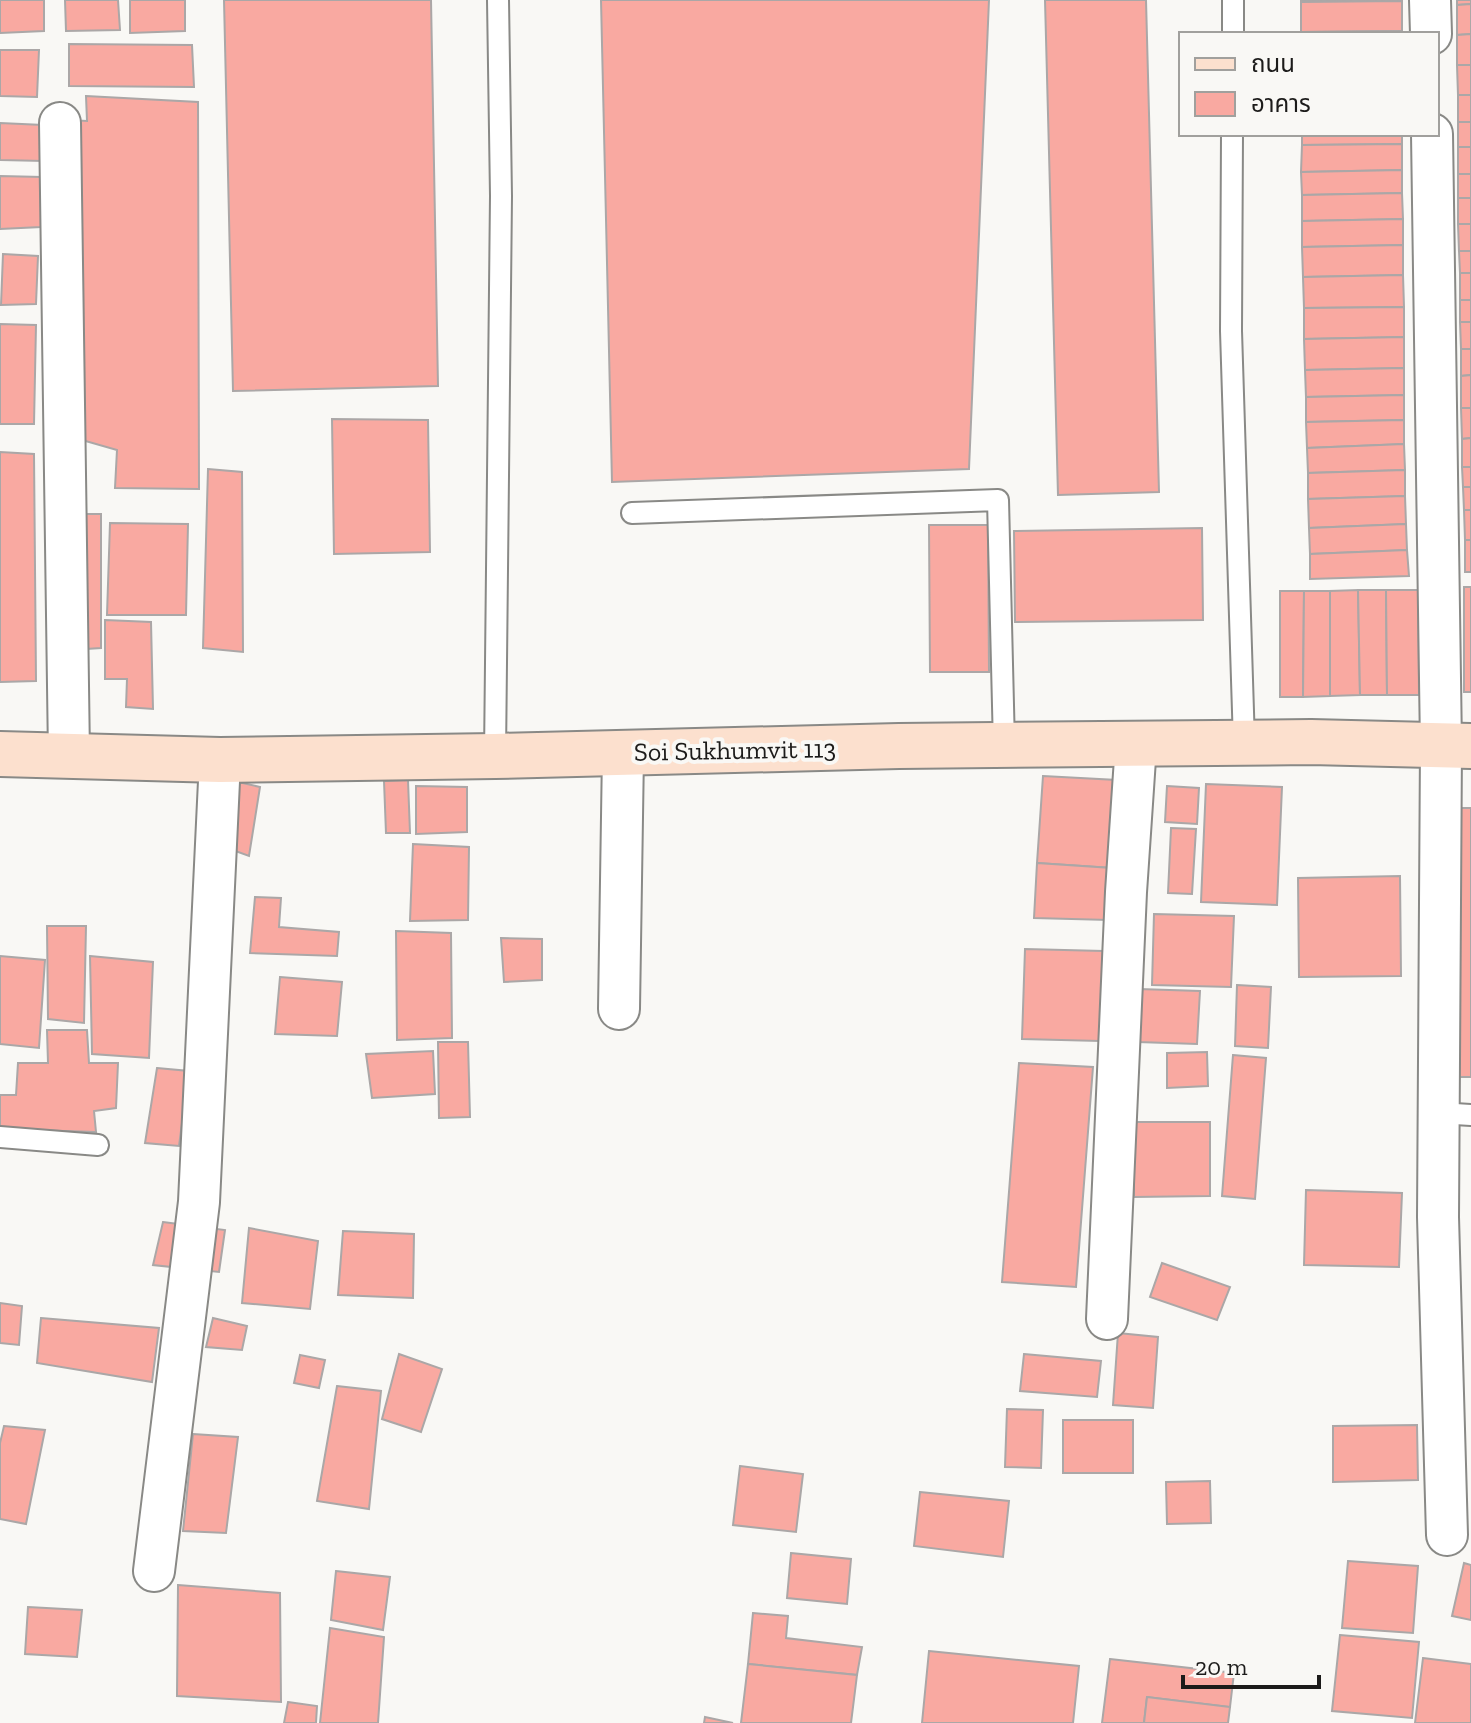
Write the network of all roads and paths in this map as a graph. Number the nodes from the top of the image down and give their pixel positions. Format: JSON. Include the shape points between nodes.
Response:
{"nodes":[{"id":1,"x":498,"y":0,"type":"edge"},
{"id":2,"x":1233,"y":0,"type":"edge"},
{"id":3,"x":1430,"y":0,"type":"edge"},
{"id":4,"x":1233,"y":32,"type":"edge"},
{"id":5,"x":1431,"y":32,"type":"edge"},
{"id":6,"x":60,"y":123,"type":"dead end"},
{"id":7,"x":1232,"y":136,"type":"edge"},
{"id":8,"x":1432,"y":136,"type":"edge"},
{"id":9,"x":632,"y":513,"type":"dead end"},
{"id":10,"x":1244,"y":743,"type":"junction"},
{"id":11,"x":1136,"y":744,"type":"junction"},
{"id":12,"x":1004,"y":746,"type":"junction"},
{"id":13,"x":1456,"y":746,"type":"edge"},
{"id":14,"x":623,"y":753,"type":"junction"},
{"id":15,"x":0,"y":754,"type":"edge"},
{"id":16,"x":69,"y":755,"type":"junction"},
{"id":17,"x":495,"y":756,"type":"junction"},
{"id":18,"x":220,"y":760,"type":"junction"},
{"id":19,"x":619,"y":1009,"type":"dead end"},
{"id":20,"x":1455,"y":1114,"type":"edge"},
{"id":21,"x":0,"y":1137,"type":"edge"},
{"id":22,"x":98,"y":1145,"type":"dead end"},
{"id":23,"x":1107,"y":1319,"type":"dead end"},
{"id":24,"x":1447,"y":1535,"type":"dead end"},
{"id":25,"x":154,"y":1571,"type":"dead end"}],
"edges":[{"from":1,"to":17,"type":"lane"},
{"from":2,"to":4,"type":"lane"},
{"from":3,"to":5,"type":"street"},
{"from":6,"to":16,"type":"street"},
{"from":7,"to":10,"type":"lane","via":[[1231,331]]},
{"from":8,"to":13,"type":"street"},
{"from":9,"to":12,"type":"lane","via":[[998,500]]},
{"from":10,"to":11,"type":"main road","name":"Soi Sukhumvit 113"},
{"from":10,"to":13,"type":"main road","name":"Soi Sukhumvit 113"},
{"from":11,"to":12,"type":"main road","name":"Soi Sukhumvit 113"},
{"from":11,"to":23,"type":"street"},
{"from":12,"to":14,"type":"main road","name":"Soi Sukhumvit 113"},
{"from":13,"to":20,"type":"street"},
{"from":14,"to":17,"type":"main road","name":"Soi Sukhumvit 113"},
{"from":14,"to":19,"type":"street"},
{"from":15,"to":16,"type":"main road","name":"Soi Sukhumvit 113"},
{"from":16,"to":18,"type":"main road","name":"Soi Sukhumvit 113"},
{"from":17,"to":18,"type":"main road","name":"Soi Sukhumvit 113"},
{"from":18,"to":25,"type":"street","via":[[199,1202]]},
{"from":20,"to":24,"type":"street","via":[[1438,1217]]},
{"from":21,"to":22,"type":"lane"}]}
